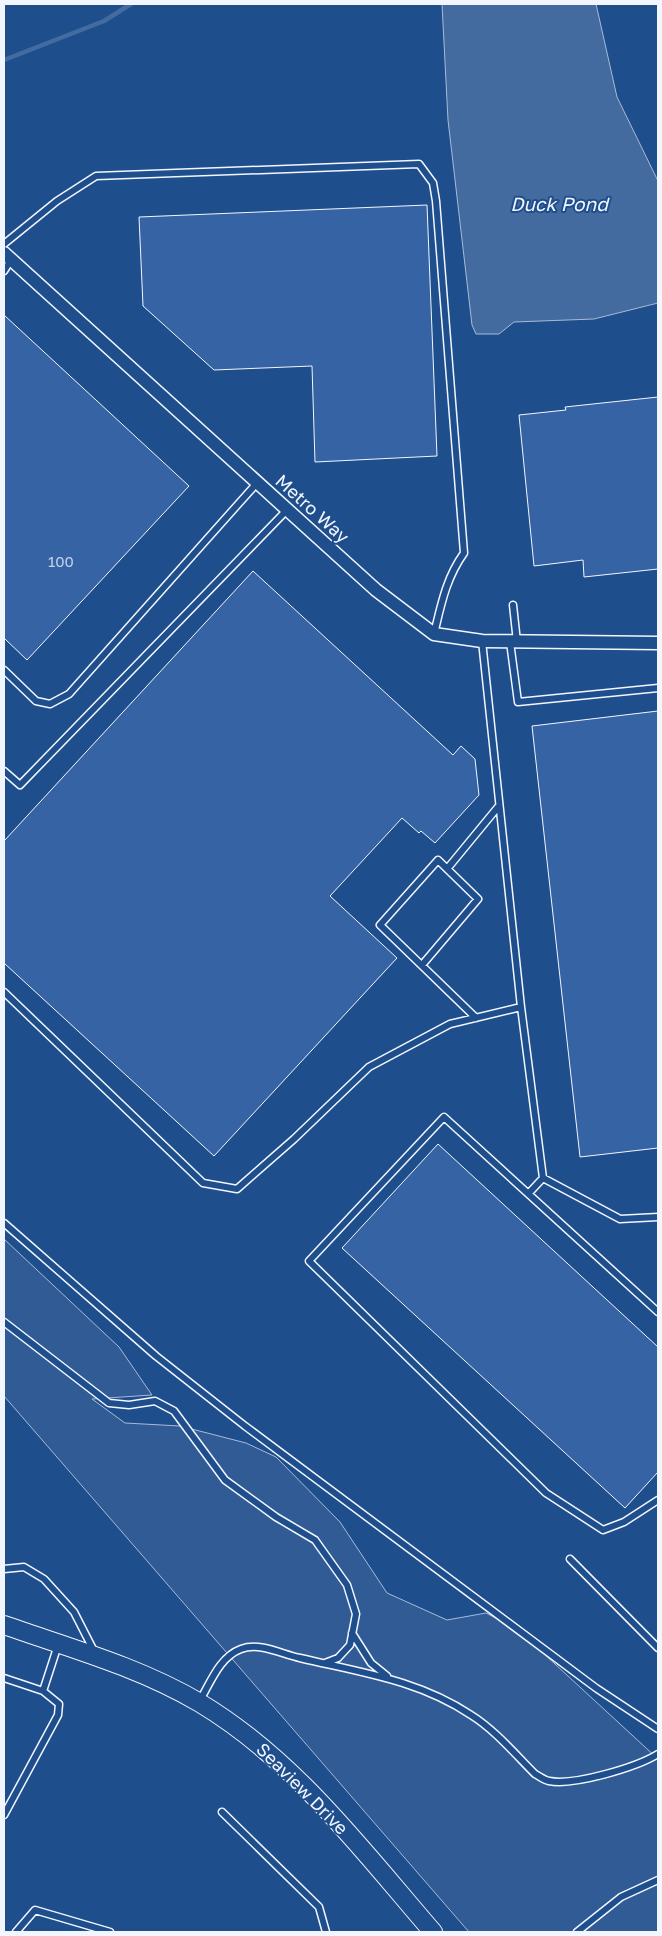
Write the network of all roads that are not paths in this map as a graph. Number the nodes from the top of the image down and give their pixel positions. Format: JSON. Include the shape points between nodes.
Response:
{"nodes":[{"id":1,"x":4,"y":244,"type":"edge"},
{"id":2,"x":7,"y":256,"type":"edge"},
{"id":3,"x":4,"y":271,"type":"edge"},
{"id":4,"x":257,"y":483,"type":"junction"},
{"id":5,"x":286,"y":510,"type":"junction"},
{"id":6,"x":513,"y":605,"type":"dead end"},
{"id":7,"x":434,"y":634,"type":"junction"},
{"id":8,"x":482,"y":642,"type":"junction"},
{"id":9,"x":514,"y":642,"type":"junction"},
{"id":10,"x":658,"y":643,"type":"edge"},
{"id":11,"x":4,"y":670,"type":"edge"},
{"id":12,"x":658,"y":688,"type":"edge"},
{"id":13,"x":4,"y":771,"type":"edge"},
{"id":14,"x":498,"y":807,"type":"junction"},
{"id":15,"x":447,"y":868,"type":"junction"},
{"id":16,"x":422,"y":965,"type":"junction"},
{"id":17,"x":4,"y":992,"type":"edge"},
{"id":18,"x":521,"y":1007,"type":"junction"},
{"id":19,"x":476,"y":1018,"type":"junction"},
{"id":20,"x":543,"y":1178,"type":"junction"},
{"id":21,"x":528,"y":1194,"type":"junction"},
{"id":22,"x":658,"y":1216,"type":"edge"},
{"id":23,"x":4,"y":1222,"type":"edge"},
{"id":24,"x":658,"y":1312,"type":"edge"},
{"id":25,"x":4,"y":1322,"type":"edge"},
{"id":26,"x":658,"y":1500,"type":"edge"},
{"id":27,"x":570,"y":1559,"type":"dead end"},
{"id":28,"x":4,"y":1569,"type":"edge"},
{"id":29,"x":4,"y":1625,"type":"edge"},
{"id":30,"x":352,"y":1633,"type":"junction"},
{"id":31,"x":59,"y":1644,"type":"junction"},
{"id":32,"x":658,"y":1648,"type":"edge"},
{"id":33,"x":97,"y":1656,"type":"junction"},
{"id":34,"x":325,"y":1663,"type":"junction"},
{"id":35,"x":4,"y":1678,"type":"edge"},
{"id":36,"x":389,"y":1678,"type":"junction"},
{"id":37,"x":42,"y":1691,"type":"junction"},
{"id":38,"x":199,"y":1703,"type":"junction"},
{"id":39,"x":658,"y":1729,"type":"edge"},
{"id":40,"x":658,"y":1754,"type":"edge"},
{"id":41,"x":222,"y":1812,"type":"dead end"},
{"id":42,"x":4,"y":1815,"type":"edge"},
{"id":43,"x":658,"y":1880,"type":"edge"},
{"id":44,"x":16,"y":1932,"type":"edge"},
{"id":45,"x":110,"y":1932,"type":"edge"},
{"id":46,"x":326,"y":1932,"type":"edge"},
{"id":47,"x":433,"y":1932,"type":"edge"},
{"id":48,"x":577,"y":1932,"type":"edge"}],
"edges":[{"from":1,"to":7,"type":"lane","via":[[57,201],[96,176],[419,164],[433,183],[436,202],[464,553],[446,584]]},
{"from":2,"to":3,"type":"lane"},
{"from":2,"to":4,"type":"street","name":"Metro Way"},
{"from":4,"to":5,"type":"street","name":"Metro Way"},
{"from":4,"to":11,"type":"lane","via":[[69,694],[50,704],[36,701]]},
{"from":5,"to":7,"type":"street","name":"Metro Way","via":[[376,590]]},
{"from":5,"to":13,"type":"lane","via":[[20,785]]},
{"from":6,"to":9,"type":"lane"},
{"from":7,"to":8,"type":"street","name":"Metro Way"},
{"from":8,"to":9,"type":"street","name":"Metro Way"},
{"from":8,"to":14,"type":"lane"},
{"from":9,"to":10,"type":"street","name":"Metro Way"},
{"from":9,"to":12,"type":"lane","via":[[518,702]]},
{"from":14,"to":15,"type":"lane"},
{"from":14,"to":18,"type":"lane"},
{"from":15,"to":16,"type":"lane","via":[[478,899]]},
{"from":15,"to":16,"type":"lane","via":[[438,860],[380,925]]},
{"from":16,"to":19,"type":"lane"},
{"from":17,"to":19,"type":"lane","via":[[203,1183],[237,1189],[369,1067],[450,1024]]},
{"from":18,"to":19,"type":"lane"},
{"from":18,"to":20,"type":"lane"},
{"from":20,"to":21,"type":"lane"},
{"from":20,"to":22,"type":"lane","via":[[620,1219]]},
{"from":21,"to":24,"type":"lane"},
{"from":21,"to":26,"type":"lane","via":[[444,1117],[310,1261],[546,1492],[603,1530],[624,1522]]},
{"from":23,"to":39,"type":"lane","via":[[156,1356],[244,1426],[596,1688]]},
{"from":25,"to":30,"type":"lane","via":[[109,1403],[130,1405],[155,1401],[174,1411],[225,1480],[315,1540],[347,1584],[356,1614]]},
{"from":27,"to":32,"type":"lane"},
{"from":28,"to":33,"type":"lane","via":[[24,1567],[44,1579],[74,1612]]},
{"from":29,"to":31,"type":"main road","name":"Seaview Drive"},
{"from":30,"to":34,"type":"lane","via":[[350,1645],[338,1658]]},
{"from":30,"to":36,"type":"lane","via":[[371,1663]]},
{"from":31,"to":33,"type":"main road","name":"Seaview Drive"},
{"from":31,"to":37,"type":"lane"},
{"from":33,"to":38,"type":"main road","name":"Seaview Drive"},
{"from":34,"to":36,"type":"lane"},
{"from":34,"to":38,"type":"lane","via":[[269,1649],[241,1649],[221,1664]]},
{"from":35,"to":37,"type":"lane"},
{"from":36,"to":40,"type":"lane","via":[[416,1686],[472,1715],[535,1774],[547,1781],[566,1782],[627,1768]]},
{"from":37,"to":42,"type":"lane","via":[[59,1704],[58,1715]]},
{"from":38,"to":47,"type":"main road","name":"Seaview Drive","via":[[251,1738],[292,1774]]},
{"from":41,"to":46,"type":"lane","via":[[319,1907]]},
{"from":43,"to":48,"type":"lane","via":[[621,1897]]},
{"from":44,"to":45,"type":"lane","via":[[35,1910]]}]}
